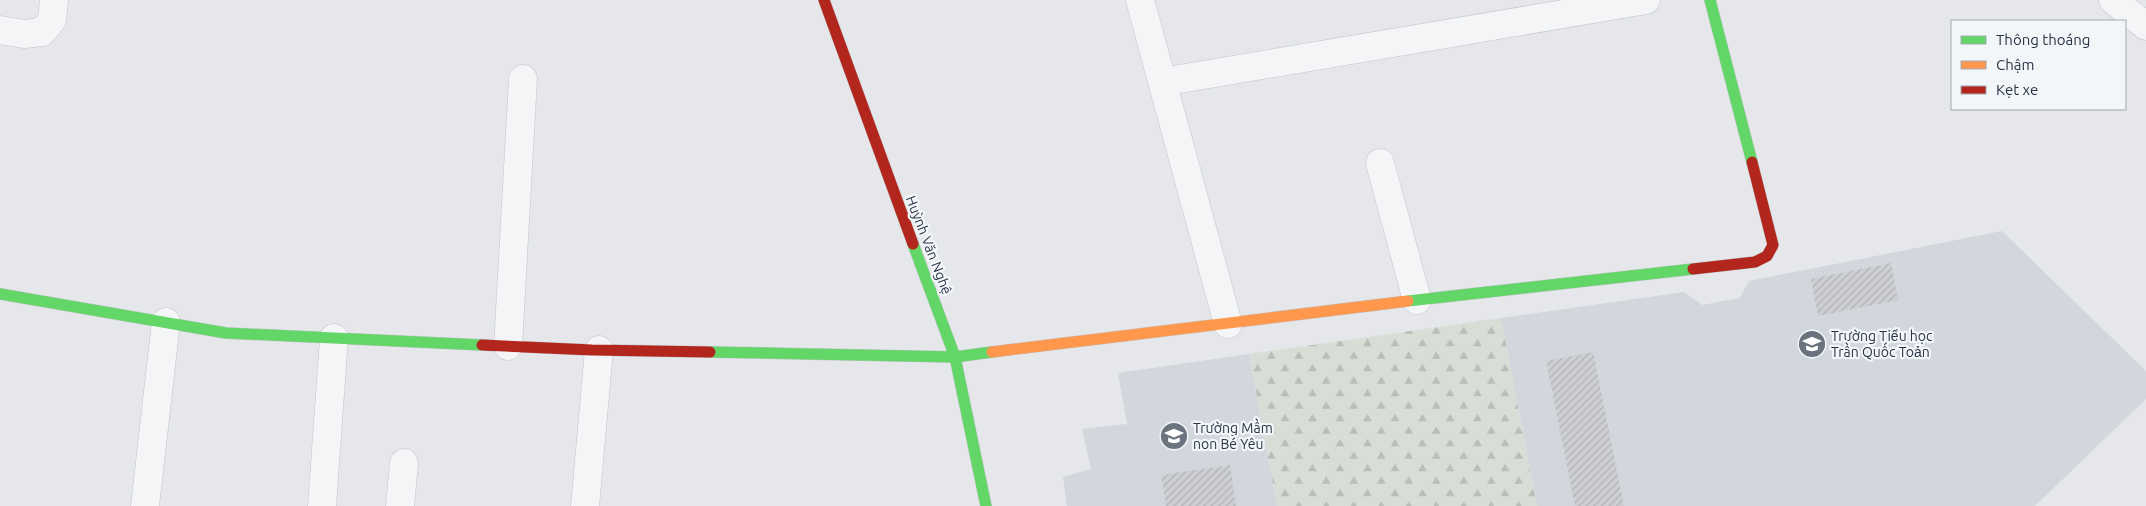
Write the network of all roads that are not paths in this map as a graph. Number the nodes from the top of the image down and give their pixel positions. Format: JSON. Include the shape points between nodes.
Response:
{"nodes":[{"id":1,"x":54,"y":0,"type":"edge"},
{"id":2,"x":824,"y":0,"type":"edge"},
{"id":3,"x":1140,"y":0,"type":"edge"},
{"id":4,"x":1646,"y":0,"type":"edge"},
{"id":5,"x":1710,"y":0,"type":"edge"},
{"id":6,"x":2113,"y":0,"type":"edge"},
{"id":7,"x":2146,"y":26,"type":"edge"},
{"id":8,"x":0,"y":30,"type":"edge"},
{"id":9,"x":524,"y":79,"type":"dead end"},
{"id":10,"x":1162,"y":82,"type":"junction"},
{"id":11,"x":1380,"y":163,"type":"dead end"},
{"id":12,"x":0,"y":294,"type":"edge"},
{"id":13,"x":1417,"y":300,"type":"junction"},
{"id":14,"x":166,"y":322,"type":"junction"},
{"id":15,"x":1228,"y":324,"type":"junction"},
{"id":16,"x":334,"y":338,"type":"junction"},
{"id":17,"x":508,"y":346,"type":"junction"},
{"id":18,"x":599,"y":350,"type":"junction"},
{"id":19,"x":955,"y":358,"type":"junction"},
{"id":20,"x":404,"y":463,"type":"dead end"},
{"id":21,"x":145,"y":506,"type":"edge"},
{"id":22,"x":322,"y":506,"type":"edge"},
{"id":23,"x":400,"y":506,"type":"edge"},
{"id":24,"x":585,"y":506,"type":"edge"},
{"id":25,"x":986,"y":506,"type":"edge"}],
"edges":[{"from":1,"to":8,"type":"street","via":[[52,20],[42,32],[24,34]]},
{"from":2,"to":19,"type":"street","name":"Huỳnh Văn Nghệ"},
{"from":3,"to":10,"type":"street"},
{"from":4,"to":10,"type":"street"},
{"from":5,"to":13,"type":"street","via":[[1773,245],[1767,256],[1755,262]]},
{"from":6,"to":7,"type":"street"},
{"from":9,"to":17,"type":"street"},
{"from":10,"to":15,"type":"street"},
{"from":11,"to":13,"type":"street"},
{"from":12,"to":14,"type":"street"},
{"from":13,"to":15,"type":"street"},
{"from":14,"to":16,"type":"street","via":[[226,333]]},
{"from":14,"to":21,"type":"street"},
{"from":15,"to":19,"type":"street"},
{"from":16,"to":17,"type":"street"},
{"from":16,"to":22,"type":"street"},
{"from":17,"to":18,"type":"street"},
{"from":18,"to":19,"type":"street"},
{"from":18,"to":24,"type":"street"},
{"from":19,"to":25,"type":"street","name":"Huỳnh Văn Nghệ"},
{"from":20,"to":23,"type":"street"}]}
